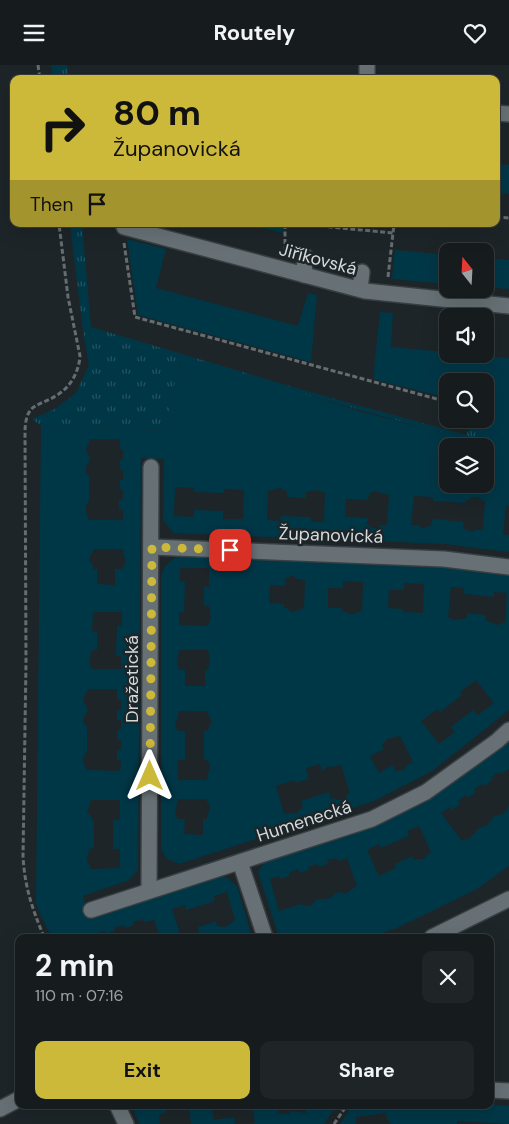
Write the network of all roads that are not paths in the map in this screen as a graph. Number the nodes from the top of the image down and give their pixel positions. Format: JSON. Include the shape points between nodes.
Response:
{"nodes":[{"id":1,"x":124,"y":227,"type":"edge"},
{"id":2,"x":304,"y":256,"type":"dead end"},
{"id":3,"x":362,"y":271,"type":"dead end"},
{"id":4,"x":304,"y":275,"type":"junction"},
{"id":5,"x":360,"y":289,"type":"junction"},
{"id":6,"x":509,"y":306,"type":"edge"},
{"id":7,"x":151,"y":467,"type":"dead end"},
{"id":8,"x":152,"y":547,"type":"junction"},
{"id":9,"x":509,"y":567,"type":"edge"},
{"id":10,"x":509,"y":730,"type":"edge"},
{"id":11,"x":240,"y":861,"type":"junction"},
{"id":12,"x":149,"y":890,"type":"junction"},
{"id":13,"x":509,"y":899,"type":"edge"},
{"id":14,"x":91,"y":910,"type":"dead end"},
{"id":15,"x":264,"y":934,"type":"edge"},
{"id":16,"x":438,"y":934,"type":"edge"},
{"id":17,"x":494,"y":1090,"type":"edge"},
{"id":18,"x":509,"y":1091,"type":"edge"},
{"id":19,"x":15,"y":1101,"type":"edge"},
{"id":20,"x":0,"y":1109,"type":"edge"},
{"id":21,"x":119,"y":1109,"type":"edge"},
{"id":22,"x":126,"y":1124,"type":"edge"}],
"edges":[{"from":1,"to":4,"type":"street","name":"Jiříkovská"},
{"from":2,"to":4,"type":"street"},
{"from":3,"to":5,"type":"street"},
{"from":4,"to":5,"type":"street","name":"Jiříkovská"},
{"from":5,"to":6,"type":"street","name":"Jiříkovská"},
{"from":7,"to":8,"type":"street","name":"Dražetická"},
{"from":8,"to":9,"type":"street","name":"Županovická","via":[[444,559]]},
{"from":8,"to":12,"type":"street","name":"Dražetická"},
{"from":10,"to":11,"type":"street","name":"Humenecká","via":[[426,793],[381,815]]},
{"from":11,"to":12,"type":"street","name":"Humenecká"},
{"from":11,"to":15,"type":"street"},
{"from":12,"to":14,"type":"street","name":"Humenecká"},
{"from":13,"to":16,"type":"street"},
{"from":17,"to":18,"type":"street"},
{"from":19,"to":20,"type":"street"},
{"from":21,"to":22,"type":"street"}]}
